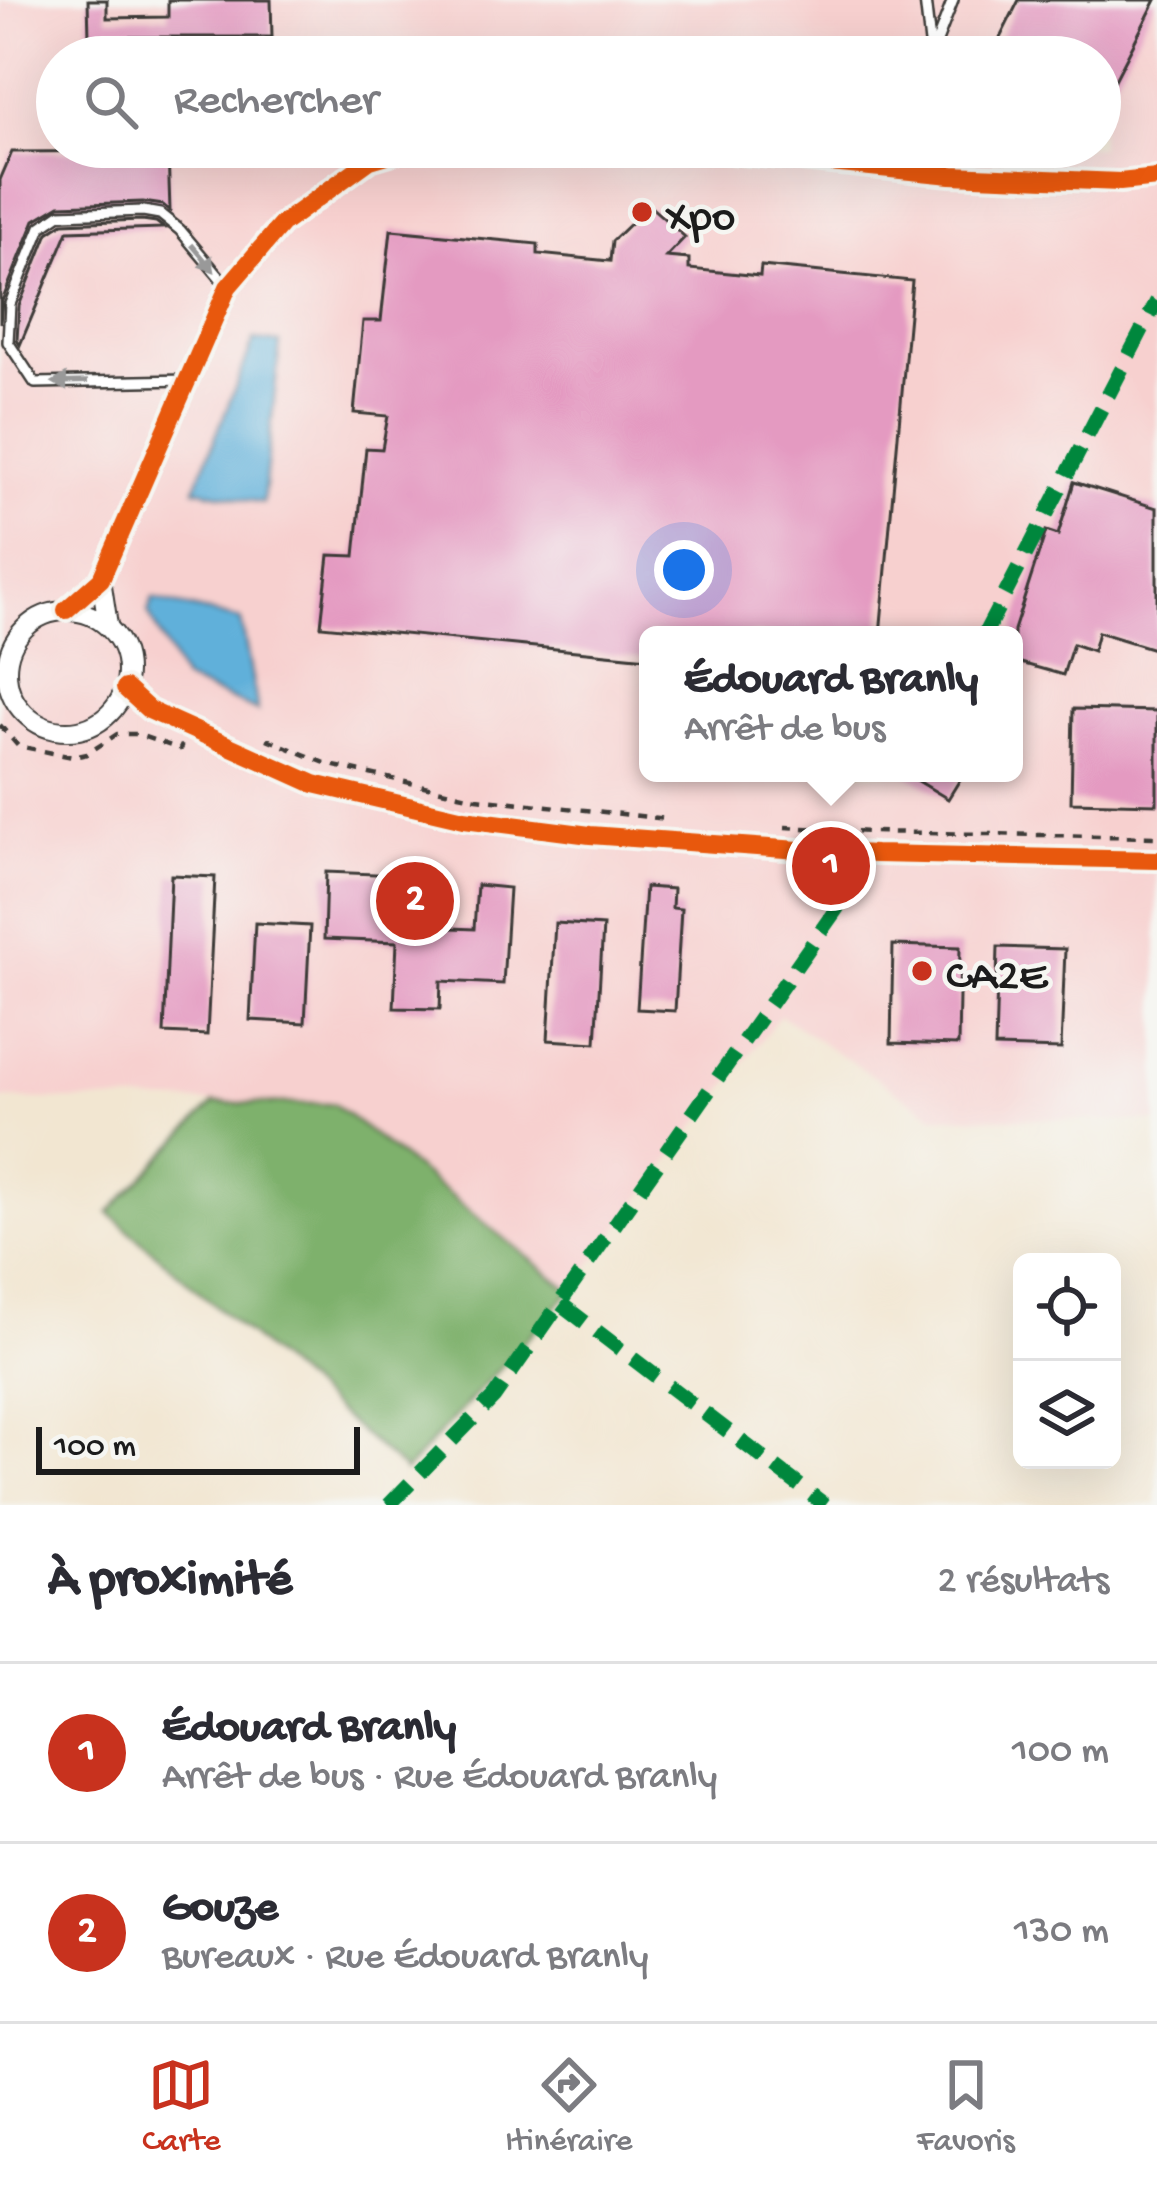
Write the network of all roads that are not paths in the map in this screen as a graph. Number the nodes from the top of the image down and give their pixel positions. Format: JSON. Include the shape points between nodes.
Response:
{"nodes":[{"id":1,"x":925,"y":0,"type":"edge"},
{"id":2,"x":953,"y":0,"type":"edge"},
{"id":3,"x":930,"y":36,"type":"edge"},
{"id":4,"x":939,"y":36,"type":"edge"},
{"id":5,"x":359,"y":168,"type":"edge"},
{"id":6,"x":878,"y":168,"type":"edge"},
{"id":7,"x":898,"y":170,"type":"joint"},
{"id":8,"x":1157,"y":178,"type":"edge"},
{"id":9,"x":228,"y":287,"type":"junction"},
{"id":10,"x":187,"y":380,"type":"junction"},
{"id":11,"x":101,"y":579,"type":"junction"},
{"id":12,"x":67,"y":610,"type":"junction"},
{"id":13,"x":107,"y":625,"type":"junction"},
{"id":14,"x":6,"y":649,"type":"edge"},
{"id":15,"x":4,"y":684,"type":"edge"},
{"id":16,"x":125,"y":688,"type":"junction"},
{"id":17,"x":116,"y":707,"type":"junction"},
{"id":18,"x":148,"y":710,"type":"junction"},
{"id":19,"x":1157,"y":860,"type":"edge"}],
"edges":[{"from":1,"to":3,"type":"lane"},
{"from":2,"to":4,"type":"lane"},
{"from":5,"to":9,"type":"street","via":[[282,224]]},
{"from":6,"to":7,"type":"street"},
{"from":7,"to":8,"type":"street"},
{"from":9,"to":10,"type":"street"},
{"from":10,"to":9,"type":"lane","one_way":true,"via":[[35,382],[8,342],[10,304],[41,227],[60,214],[160,214]]},
{"from":10,"to":11,"type":"street"},
{"from":11,"to":12,"type":"street"},
{"from":11,"to":13,"type":"street"},
{"from":12,"to":13,"type":"street"},
{"from":12,"to":14,"type":"street","via":[[27,624]]},
{"from":13,"to":16,"type":"street","via":[[124,648]]},
{"from":14,"to":15,"type":"street"},
{"from":15,"to":17,"type":"street","via":[[34,722],[54,730],[98,723]]},
{"from":16,"to":17,"type":"street"},
{"from":16,"to":18,"type":"street"},
{"from":17,"to":18,"type":"street"},
{"from":18,"to":19,"type":"street","via":[[314,784],[464,819],[818,851]]}]}
